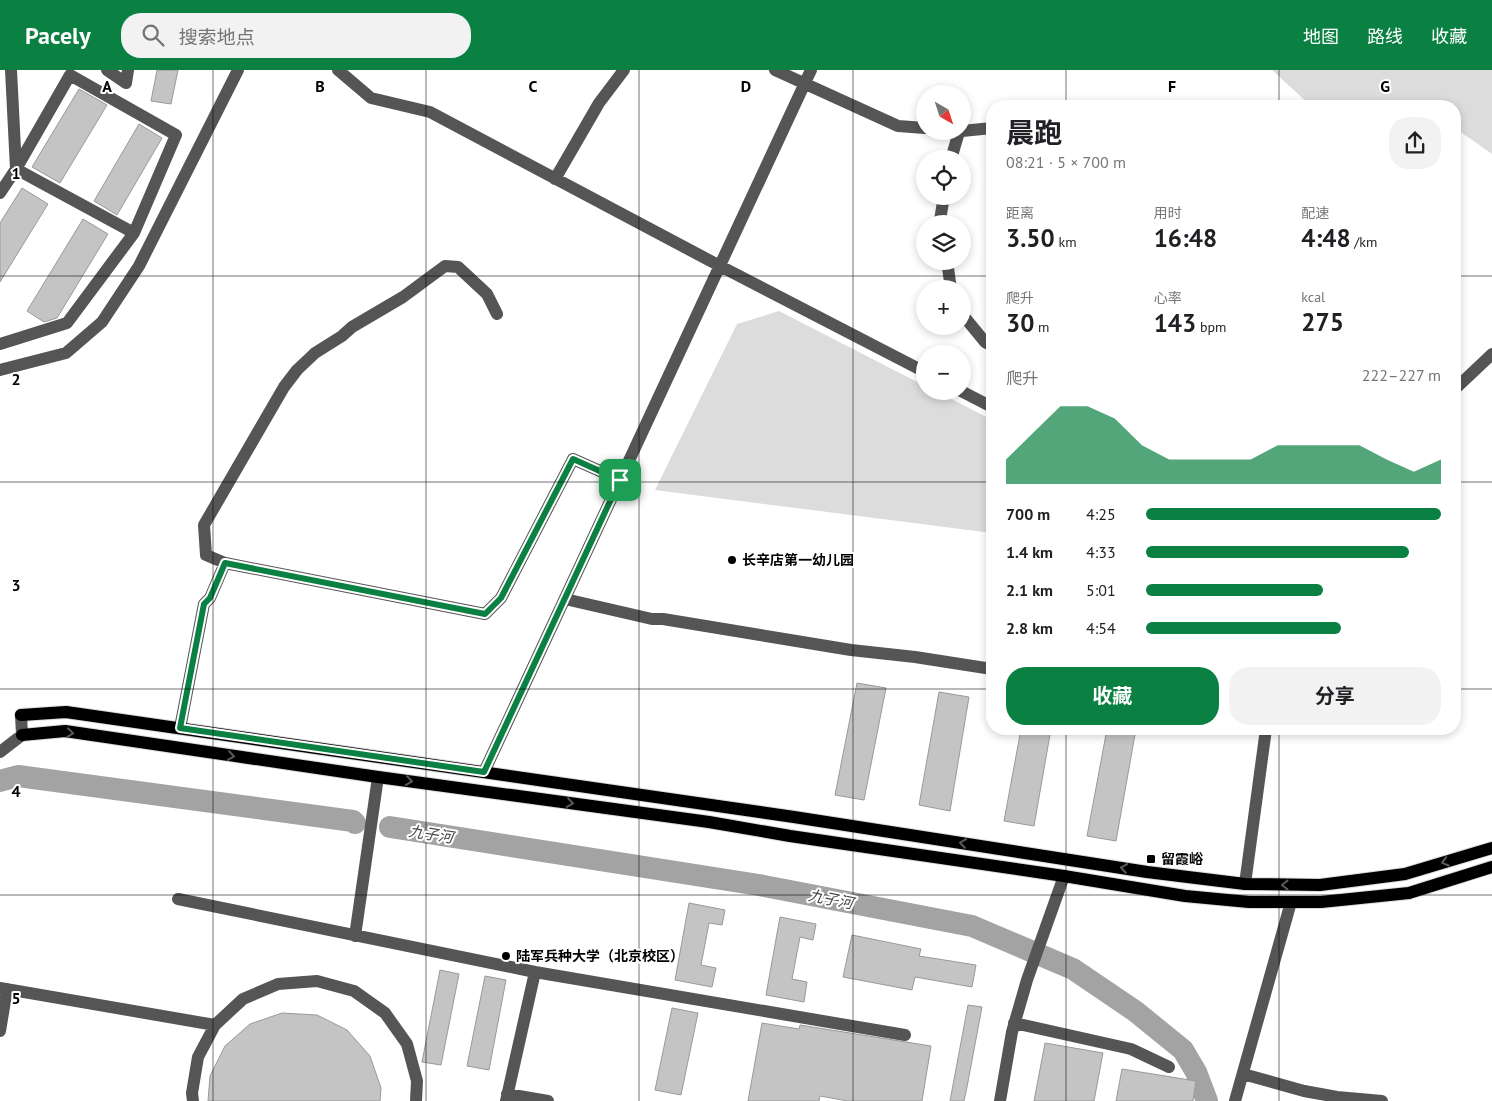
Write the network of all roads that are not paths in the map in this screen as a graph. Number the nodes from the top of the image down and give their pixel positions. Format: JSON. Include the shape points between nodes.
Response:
{"nodes":[{"id":1,"x":11,"y":70,"type":"edge"},
{"id":2,"x":106,"y":70,"type":"edge"},
{"id":3,"x":128,"y":70,"type":"edge"},
{"id":4,"x":238,"y":70,"type":"edge"},
{"id":5,"x":338,"y":70,"type":"edge"},
{"id":6,"x":624,"y":70,"type":"edge"},
{"id":7,"x":775,"y":70,"type":"edge"},
{"id":8,"x":811,"y":70,"type":"edge"},
{"id":9,"x":805,"y":83,"type":"junction"},
{"id":10,"x":916,"y":127,"type":"edge"},
{"id":11,"x":986,"y":129,"type":"edge"},
{"id":12,"x":971,"y":130,"type":"edge"},
{"id":13,"x":16,"y":168,"type":"junction"},
{"id":14,"x":555,"y":179,"type":"junction"},
{"id":15,"x":0,"y":193,"type":"edge"},
{"id":16,"x":134,"y":232,"type":"junction"},
{"id":17,"x":720,"y":266,"type":"junction"},
{"id":18,"x":497,"y":314,"type":"dead end"},
{"id":19,"x":971,"y":325,"type":"edge"},
{"id":20,"x":986,"y":343,"type":"edge"},
{"id":21,"x":0,"y":344,"type":"edge"},
{"id":22,"x":1492,"y":354,"type":"edge"},
{"id":23,"x":916,"y":367,"type":"edge"},
{"id":24,"x":0,"y":370,"type":"edge"},
{"id":25,"x":1461,"y":383,"type":"edge"},
{"id":26,"x":971,"y":396,"type":"edge"},
{"id":27,"x":986,"y":404,"type":"edge"},
{"id":28,"x":620,"y":480,"type":"junction"},
{"id":29,"x":225,"y":563,"type":"junction"},
{"id":30,"x":565,"y":599,"type":"junction"},
{"id":31,"x":986,"y":668,"type":"edge"},
{"id":32,"x":21,"y":715,"type":"joint"},
{"id":33,"x":180,"y":728,"type":"junction"},
{"id":34,"x":22,"y":735,"type":"junction"},
{"id":35,"x":1265,"y":735,"type":"edge"},
{"id":36,"x":0,"y":752,"type":"edge"},
{"id":37,"x":484,"y":772,"type":"junction"},
{"id":38,"x":378,"y":777,"type":"junction"},
{"id":39,"x":1492,"y":848,"type":"edge"},
{"id":40,"x":1492,"y":867,"type":"edge"},
{"id":41,"x":1064,"y":876,"type":"junction"},
{"id":42,"x":1245,"y":884,"type":"junction"},
{"id":43,"x":178,"y":899,"type":"dead end"},
{"id":44,"x":1291,"y":902,"type":"junction"},
{"id":45,"x":355,"y":936,"type":"junction"},
{"id":46,"x":535,"y":972,"type":"junction"},
{"id":47,"x":3,"y":988,"type":"edge"},
{"id":48,"x":1014,"y":1023,"type":"junction"},
{"id":49,"x":215,"y":1025,"type":"junction"},
{"id":50,"x":0,"y":1031,"type":"edge"},
{"id":51,"x":905,"y":1035,"type":"dead end"},
{"id":52,"x":1170,"y":1067,"type":"dead end"},
{"id":53,"x":1243,"y":1074,"type":"junction"},
{"id":54,"x":507,"y":1097,"type":"edge"},
{"id":55,"x":193,"y":1101,"type":"edge"},
{"id":56,"x":416,"y":1101,"type":"edge"},
{"id":57,"x":548,"y":1101,"type":"edge"},
{"id":58,"x":1000,"y":1101,"type":"edge"},
{"id":59,"x":1235,"y":1101,"type":"edge"},
{"id":60,"x":1382,"y":1101,"type":"edge"}],
"edges":[{"from":1,"to":13,"type":"street"},
{"from":2,"to":3,"type":"street","via":[[126,83]]},
{"from":4,"to":24,"type":"street","via":[[139,266],[102,322],[66,353]]},
{"from":5,"to":14,"type":"street","via":[[371,98],[430,112]]},
{"from":6,"to":14,"type":"street","via":[[599,103]]},
{"from":7,"to":9,"type":"street"},
{"from":8,"to":9,"type":"street"},
{"from":9,"to":10,"type":"street","via":[[898,126]]},
{"from":9,"to":17,"type":"street"},
{"from":11,"to":12,"type":"street"},
{"from":13,"to":15,"type":"street"},
{"from":13,"to":16,"type":"street"},
{"from":13,"to":16,"type":"street","via":[[70,75],[176,135]]},
{"from":14,"to":17,"type":"street"},
{"from":16,"to":21,"type":"street","via":[[67,323]]},
{"from":17,"to":23,"type":"street"},
{"from":17,"to":28,"type":"street"},
{"from":18,"to":29,"type":"street","via":[[480,287],[458,267],[445,266],[403,297],[314,353],[284,386],[204,525],[206,555]]},
{"from":19,"to":20,"type":"street"},
{"from":22,"to":25,"type":"street"},
{"from":26,"to":27,"type":"street"},
{"from":28,"to":29,"type":"street","via":[[573,459],[501,598],[485,614]]},
{"from":28,"to":30,"type":"street"},
{"from":29,"to":33,"type":"street","via":[[210,598],[204,604]]},
{"from":30,"to":31,"type":"street","via":[[652,619]]},
{"from":30,"to":37,"type":"street"},
{"from":32,"to":33,"type":"main road","via":[[66,712]]},
{"from":32,"to":34,"type":"street"},
{"from":33,"to":37,"type":"main road"},
{"from":34,"to":36,"type":"street"},
{"from":34,"to":38,"type":"main road","one_way":true,"via":[[65,732]]},
{"from":35,"to":42,"type":"street"},
{"from":42,"to":37,"type":"main road","one_way":true},
{"from":38,"to":41,"type":"main road","one_way":true,"via":[[709,822]]},
{"from":38,"to":45,"type":"street"},
{"from":39,"to":42,"type":"main road","one_way":true,"via":[[1405,874],[1320,885]]},
{"from":40,"to":44,"type":"main road","via":[[1408,893]]},
{"from":41,"to":44,"type":"main road","via":[[1185,896]]},
{"from":41,"to":48,"type":"street"},
{"from":43,"to":45,"type":"street"},
{"from":44,"to":53,"type":"street"},
{"from":45,"to":46,"type":"street"},
{"from":46,"to":51,"type":"street"},
{"from":46,"to":54,"type":"street"},
{"from":47,"to":49,"type":"street"},
{"from":47,"to":50,"type":"street"},
{"from":48,"to":52,"type":"street","via":[[1131,1049]]},
{"from":48,"to":58,"type":"street"},
{"from":49,"to":55,"type":"street","via":[[198,1057]]},
{"from":49,"to":56,"type":"street","via":[[243,999],[278,984],[317,981],[354,991],[385,1013],[407,1044],[417,1081]]},
{"from":53,"to":59,"type":"street"},
{"from":53,"to":60,"type":"street","via":[[1304,1091]]},
{"from":54,"to":57,"type":"street"}]}
